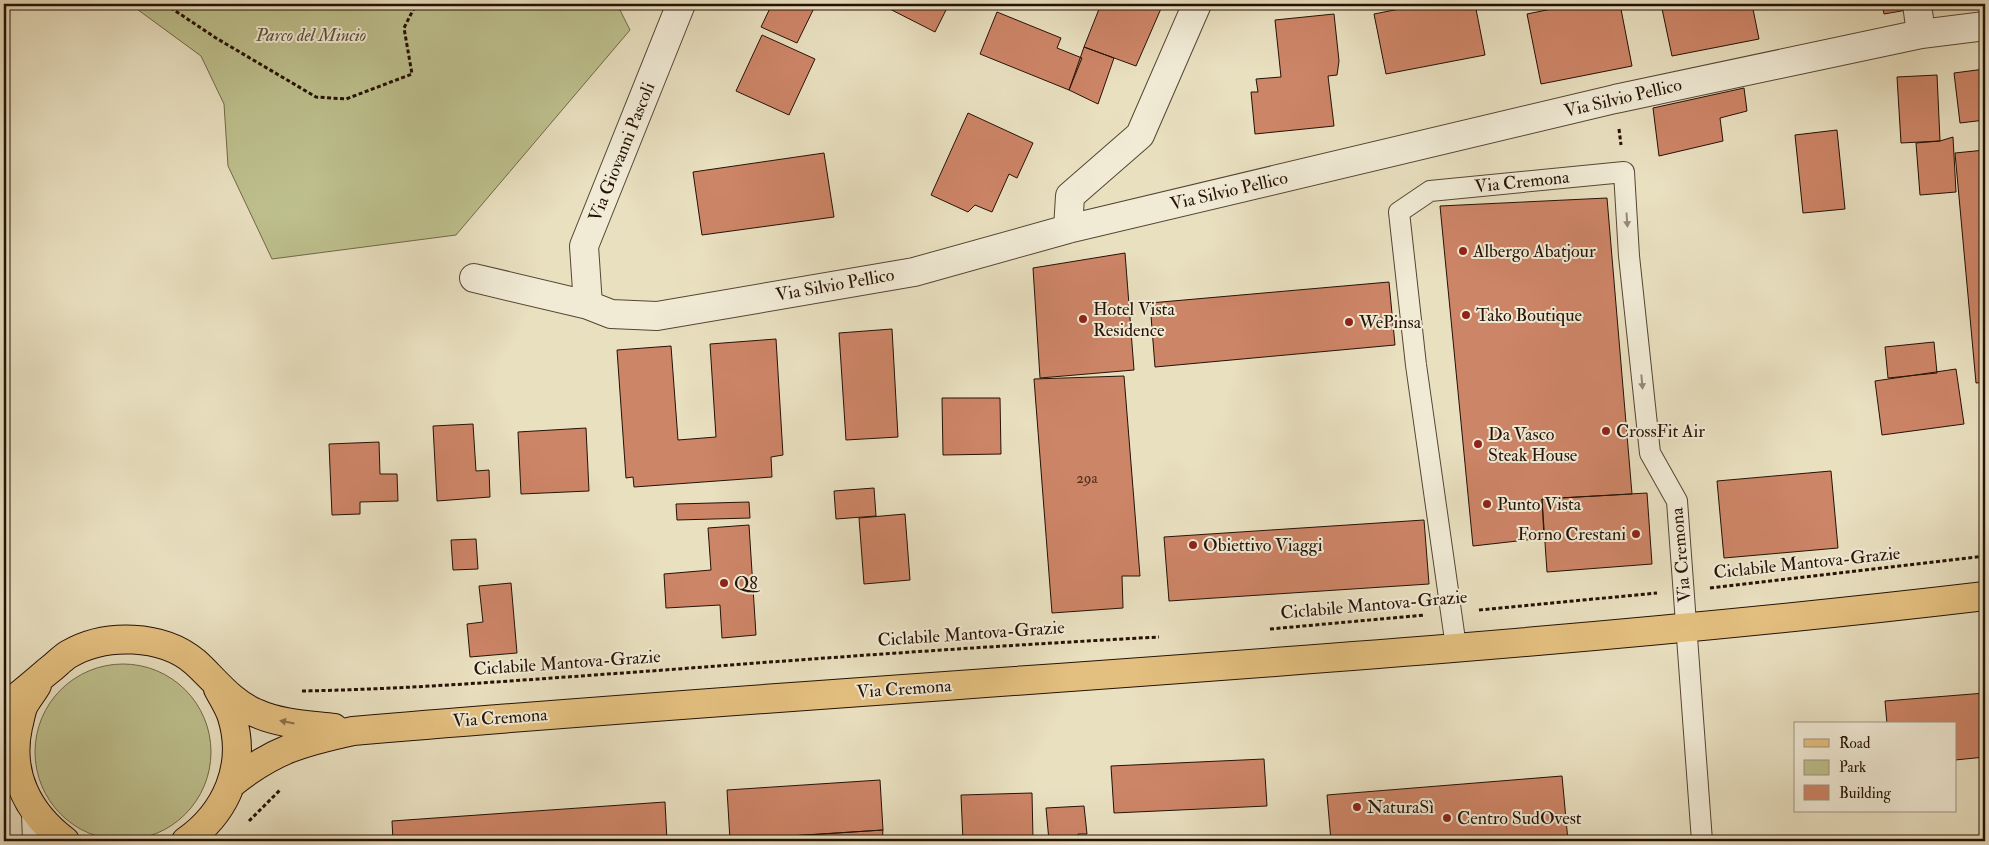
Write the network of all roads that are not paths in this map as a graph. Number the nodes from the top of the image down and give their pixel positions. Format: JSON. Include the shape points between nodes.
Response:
{"nodes":[{"id":1,"x":681,"y":4,"type":"edge"},
{"id":2,"x":1197,"y":4,"type":"edge"},
{"id":3,"x":1917,"y":4,"type":"edge"},
{"id":4,"x":1985,"y":26,"type":"edge"},
{"id":5,"x":1921,"y":34,"type":"junction"},
{"id":6,"x":1068,"y":229,"type":"junction"},
{"id":7,"x":474,"y":278,"type":"dead end"},
{"id":8,"x":588,"y":305,"type":"junction"},
{"id":9,"x":1985,"y":596,"type":"edge"},
{"id":10,"x":1687,"y":629,"type":"junction"},
{"id":11,"x":1456,"y":647,"type":"junction"},
{"id":12,"x":43,"y":676,"type":"junction"},
{"id":13,"x":217,"y":685,"type":"junction"},
{"id":14,"x":4,"y":707,"type":"edge"},
{"id":15,"x":353,"y":730,"type":"junction"},
{"id":16,"x":11,"y":776,"type":"edge"},
{"id":17,"x":232,"y":784,"type":"junction"},
{"id":18,"x":36,"y":814,"type":"junction"},
{"id":19,"x":196,"y":837,"type":"edge"},
{"id":20,"x":37,"y":841,"type":"edge"},
{"id":21,"x":65,"y":841,"type":"edge"},
{"id":22,"x":1702,"y":841,"type":"edge"}],
"edges":[{"from":1,"to":8,"type":"street","name":"Via Giovanni Pascoli","via":[[584,246]]},
{"from":2,"to":6,"type":"street","via":[[1140,135],[1070,196]]},
{"from":3,"to":5,"type":"street"},
{"from":4,"to":5,"type":"street","name":"Via Silvio Pellico"},
{"from":5,"to":6,"type":"street","name":"Via Silvio Pellico","via":[[1615,99]]},
{"from":6,"to":8,"type":"street","name":"Via Silvio Pellico","via":[[914,272],[657,316],[611,314]]},
{"from":7,"to":8,"type":"street","name":"Via Silvio Pellico"},
{"from":9,"to":10,"type":"main road","name":"Via Cremona"},
{"from":10,"to":11,"type":"main road","name":"Via Cremona"},
{"from":11,"to":10,"type":"lane","name":"Via Cremona","one_way":true,"via":[[1417,372],[1399,212],[1430,191],[1624,172],[1629,256],[1650,453],[1677,500]]},
{"from":10,"to":22,"type":"lane"},
{"from":11,"to":15,"type":"main road","name":"Via Cremona"},
{"from":12,"to":13,"type":"main road","name":"Via Cremona","via":[[69,654],[100,641],[132,639],[165,645],[194,661]]},
{"from":12,"to":14,"type":"main road","name":"Via Cremona"},
{"from":12,"to":16,"type":"main road","name":"Via Cremona","via":[[23,706]]},
{"from":15,"to":13,"type":"main road","name":"Via Cremona","one_way":true,"via":[[274,720],[242,706]]},
{"from":13,"to":17,"type":"main road","name":"Via Cremona","via":[[232,716],[237,750]]},
{"from":15,"to":17,"type":"main road","name":"Via Cremona","via":[[279,752]]},
{"from":16,"to":18,"type":"main road","name":"Via Cremona"},
{"from":17,"to":19,"type":"main road","name":"Via Cremona","via":[[220,808]]},
{"from":18,"to":20,"type":"street"},
{"from":18,"to":21,"type":"main road","name":"Via Cremona"}]}
